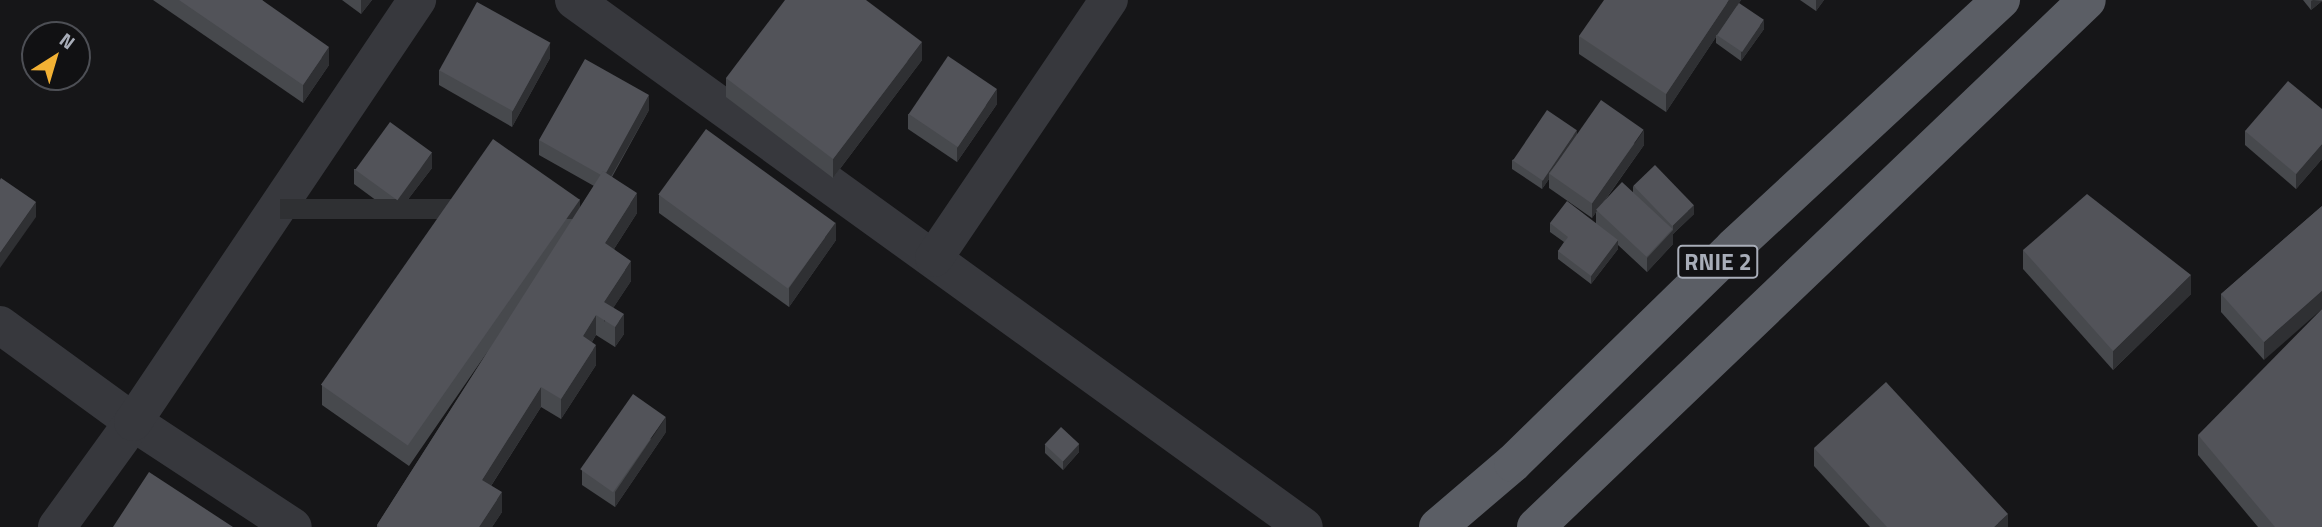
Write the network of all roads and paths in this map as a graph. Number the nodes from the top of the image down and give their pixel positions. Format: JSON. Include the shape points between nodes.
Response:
{"nodes":[{"id":1,"x":417,"y":0,"type":"edge"},
{"id":2,"x":574,"y":0,"type":"edge"},
{"id":3,"x":1109,"y":0,"type":"edge"},
{"id":4,"x":2001,"y":0,"type":"edge"},
{"id":5,"x":2087,"y":0,"type":"edge"},
{"id":6,"x":934,"y":258,"type":"junction"},
{"id":7,"x":0,"y":325,"type":"edge"},
{"id":8,"x":133,"y":422,"type":"junction"},
{"id":9,"x":57,"y":527,"type":"edge"},
{"id":10,"x":293,"y":527,"type":"edge"},
{"id":11,"x":1304,"y":527,"type":"edge"},
{"id":12,"x":1438,"y":527,"type":"edge"},
{"id":13,"x":1536,"y":527,"type":"edge"}],
"edges":[{"from":1,"to":8,"type":"street"},
{"from":2,"to":6,"type":"street"},
{"from":3,"to":6,"type":"street"},
{"from":4,"to":12,"type":"highway","name":"RNIE 2","number":"RNIE 2","via":[[1734,247],[1513,463]]},
{"from":5,"to":13,"type":"highway","name":"RNIE 2","number":"RNIE 2"},
{"from":6,"to":11,"type":"street"},
{"from":7,"to":8,"type":"street"},
{"from":8,"to":9,"type":"street"},
{"from":8,"to":10,"type":"street"}]}
